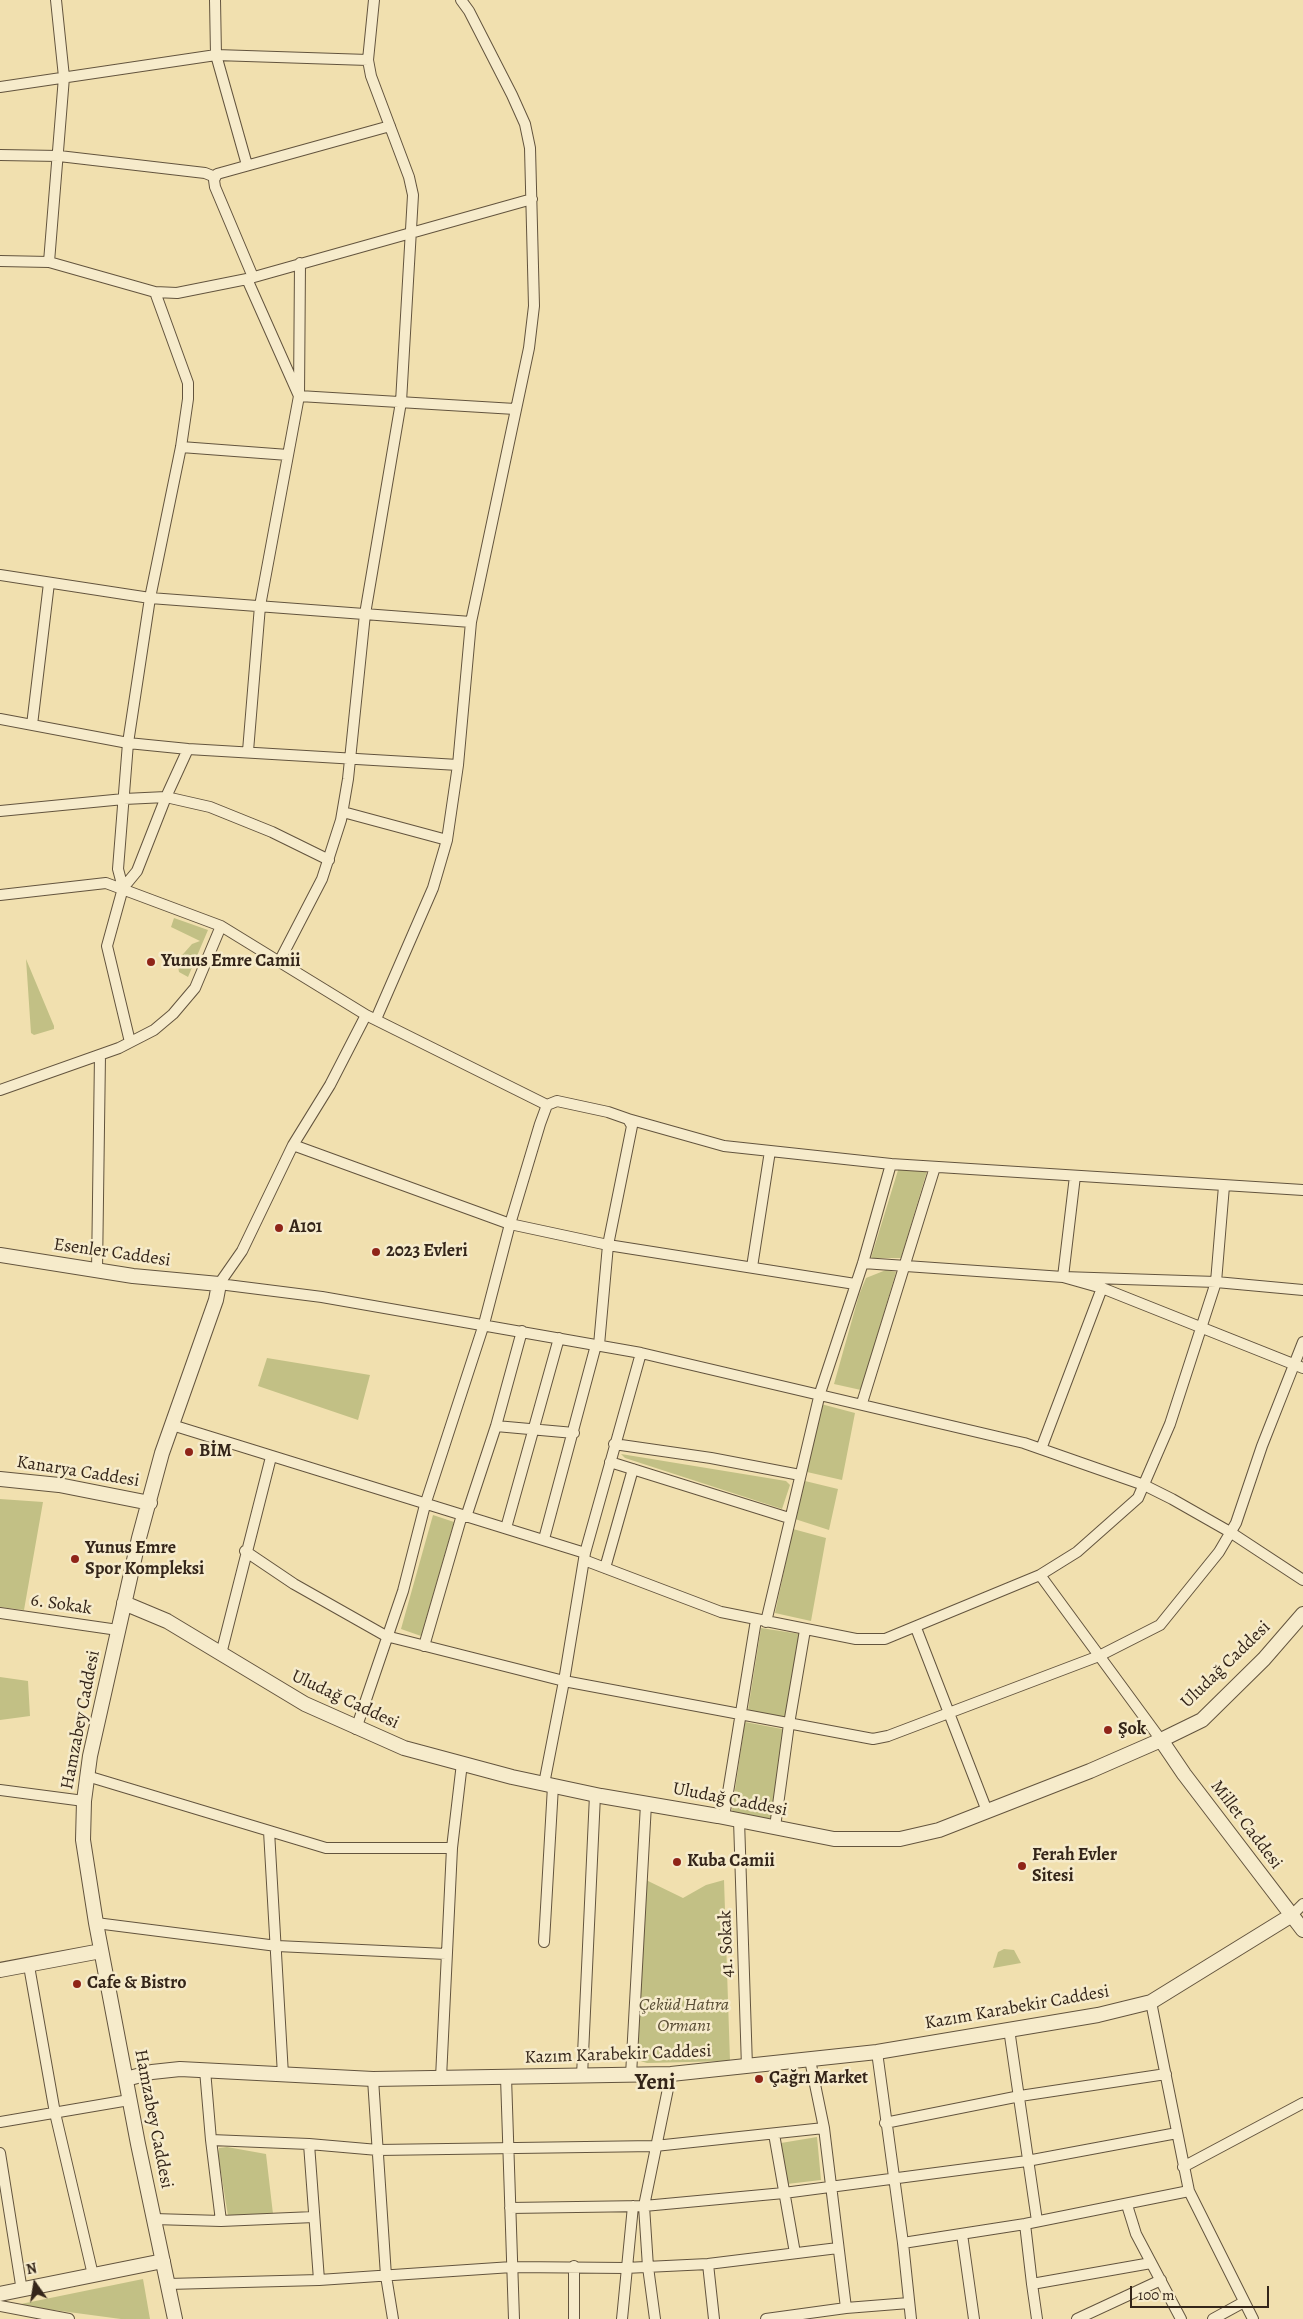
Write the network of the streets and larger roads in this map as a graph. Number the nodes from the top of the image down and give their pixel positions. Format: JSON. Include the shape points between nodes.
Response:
{"nodes":[{"id":1,"x":56,"y":0,"type":"edge"},
{"id":2,"x":214,"y":0,"type":"edge"},
{"id":3,"x":374,"y":0,"type":"edge"},
{"id":4,"x":461,"y":0,"type":"edge"},
{"id":5,"x":216,"y":55,"type":"junction"},
{"id":6,"x":368,"y":60,"type":"junction"},
{"id":7,"x":64,"y":77,"type":"junction"},
{"id":8,"x":0,"y":87,"type":"edge"},
{"id":9,"x":390,"y":126,"type":"junction"},
{"id":10,"x":0,"y":155,"type":"edge"},
{"id":11,"x":59,"y":156,"type":"junction"},
{"id":12,"x":247,"y":165,"type":"junction"},
{"id":13,"x":215,"y":177,"type":"junction"},
{"id":14,"x":532,"y":199,"type":"junction"},
{"id":15,"x":410,"y":232,"type":"junction"},
{"id":16,"x":0,"y":261,"type":"edge"},
{"id":17,"x":48,"y":262,"type":"junction"},
{"id":18,"x":300,"y":263,"type":"junction"},
{"id":19,"x":250,"y":278,"type":"junction"},
{"id":20,"x":155,"y":292,"type":"junction"},
{"id":21,"x":299,"y":396,"type":"junction"},
{"id":22,"x":401,"y":402,"type":"junction"},
{"id":23,"x":515,"y":409,"type":"junction"},
{"id":24,"x":181,"y":447,"type":"junction"},
{"id":25,"x":288,"y":455,"type":"junction"},
{"id":26,"x":0,"y":576,"type":"edge"},
{"id":27,"x":49,"y":583,"type":"junction"},
{"id":28,"x":150,"y":598,"type":"junction"},
{"id":29,"x":260,"y":606,"type":"junction"},
{"id":30,"x":365,"y":614,"type":"junction"},
{"id":31,"x":471,"y":622,"type":"junction"},
{"id":32,"x":0,"y":719,"type":"edge"},
{"id":33,"x":32,"y":725,"type":"junction"},
{"id":34,"x":128,"y":743,"type":"junction"},
{"id":35,"x":188,"y":749,"type":"junction"},
{"id":36,"x":248,"y":751,"type":"junction"},
{"id":37,"x":350,"y":758,"type":"junction"},
{"id":38,"x":458,"y":765,"type":"junction"},
{"id":39,"x":166,"y":797,"type":"junction"},
{"id":40,"x":124,"y":799,"type":"junction"},
{"id":41,"x":0,"y":811,"type":"edge"},
{"id":42,"x":343,"y":812,"type":"junction"},
{"id":43,"x":447,"y":840,"type":"junction"},
{"id":44,"x":329,"y":860,"type":"junction"},
{"id":45,"x":123,"y":888,"type":"junction"},
{"id":46,"x":0,"y":895,"type":"edge"},
{"id":47,"x":221,"y":926,"type":"junction"},
{"id":48,"x":279,"y":962,"type":"junction"},
{"id":49,"x":371,"y":1017,"type":"junction"},
{"id":50,"x":130,"y":1042,"type":"junction"},
{"id":51,"x":100,"y":1055,"type":"junction"},
{"id":52,"x":0,"y":1090,"type":"edge"},
{"id":53,"x":548,"y":1104,"type":"junction"},
{"id":54,"x":628,"y":1119,"type":"junction"},
{"id":55,"x":293,"y":1145,"type":"junction"},
{"id":56,"x":770,"y":1151,"type":"junction"},
{"id":57,"x":890,"y":1164,"type":"junction"},
{"id":58,"x":934,"y":1167,"type":"junction"},
{"id":59,"x":1074,"y":1176,"type":"junction"},
{"id":60,"x":1224,"y":1186,"type":"junction"},
{"id":61,"x":1303,"y":1190,"type":"edge"},
{"id":62,"x":510,"y":1224,"type":"junction"},
{"id":63,"x":608,"y":1245,"type":"junction"},
{"id":64,"x":0,"y":1255,"type":"edge"},
{"id":65,"x":863,"y":1263,"type":"junction"},
{"id":66,"x":904,"y":1266,"type":"junction"},
{"id":67,"x":752,"y":1268,"type":"junction"},
{"id":68,"x":97,"y":1270,"type":"junction"},
{"id":69,"x":1063,"y":1277,"type":"junction"},
{"id":70,"x":1216,"y":1282,"type":"junction"},
{"id":71,"x":219,"y":1284,"type":"junction"},
{"id":72,"x":856,"y":1284,"type":"junction"},
{"id":73,"x":1102,"y":1288,"type":"junction"},
{"id":74,"x":1303,"y":1290,"type":"edge"},
{"id":75,"x":484,"y":1324,"type":"junction"},
{"id":76,"x":1202,"y":1328,"type":"junction"},
{"id":77,"x":522,"y":1331,"type":"junction"},
{"id":78,"x":558,"y":1338,"type":"junction"},
{"id":79,"x":1303,"y":1342,"type":"edge"},
{"id":80,"x":597,"y":1345,"type":"junction"},
{"id":81,"x":640,"y":1353,"type":"junction"},
{"id":82,"x":1298,"y":1366,"type":"edge"},
{"id":83,"x":820,"y":1393,"type":"junction"},
{"id":84,"x":862,"y":1403,"type":"junction"},
{"id":85,"x":172,"y":1425,"type":"junction"},
{"id":86,"x":496,"y":1426,"type":"junction"},
{"id":87,"x":534,"y":1429,"type":"junction"},
{"id":88,"x":574,"y":1433,"type":"junction"},
{"id":89,"x":614,"y":1444,"type":"junction"},
{"id":90,"x":1041,"y":1449,"type":"junction"},
{"id":91,"x":271,"y":1457,"type":"junction"},
{"id":92,"x":610,"y":1462,"type":"junction"},
{"id":93,"x":632,"y":1469,"type":"junction"},
{"id":94,"x":800,"y":1474,"type":"junction"},
{"id":95,"x":0,"y":1479,"type":"edge"},
{"id":96,"x":1144,"y":1485,"type":"junction"},
{"id":97,"x":150,"y":1504,"type":"junction"},
{"id":98,"x":425,"y":1505,"type":"junction"},
{"id":99,"x":464,"y":1516,"type":"junction"},
{"id":100,"x":789,"y":1518,"type":"junction"},
{"id":101,"x":506,"y":1528,"type":"junction"},
{"id":102,"x":1230,"y":1532,"type":"junction"},
{"id":103,"x":544,"y":1540,"type":"junction"},
{"id":104,"x":245,"y":1551,"type":"junction"},
{"id":105,"x":584,"y":1557,"type":"junction"},
{"id":106,"x":605,"y":1568,"type":"junction"},
{"id":107,"x":1040,"y":1575,"type":"junction"},
{"id":108,"x":1303,"y":1580,"type":"edge"},
{"id":109,"x":124,"y":1603,"type":"junction"},
{"id":110,"x":0,"y":1613,"type":"edge"},
{"id":111,"x":1303,"y":1614,"type":"edge"},
{"id":112,"x":761,"y":1621,"type":"junction"},
{"id":113,"x":916,"y":1628,"type":"junction"},
{"id":114,"x":118,"y":1630,"type":"junction"},
{"id":115,"x":806,"y":1630,"type":"junction"},
{"id":116,"x":386,"y":1636,"type":"junction"},
{"id":117,"x":424,"y":1646,"type":"junction"},
{"id":118,"x":220,"y":1654,"type":"junction"},
{"id":119,"x":1099,"y":1656,"type":"junction"},
{"id":120,"x":564,"y":1681,"type":"junction"},
{"id":121,"x":739,"y":1714,"type":"junction"},
{"id":122,"x":948,"y":1714,"type":"junction"},
{"id":123,"x":789,"y":1724,"type":"junction"},
{"id":124,"x":356,"y":1729,"type":"junction"},
{"id":125,"x":1161,"y":1740,"type":"junction"},
{"id":126,"x":462,"y":1764,"type":"junction"},
{"id":127,"x":87,"y":1776,"type":"junction"},
{"id":128,"x":549,"y":1785,"type":"junction"},
{"id":129,"x":0,"y":1790,"type":"edge"},
{"id":130,"x":595,"y":1795,"type":"junction"},
{"id":131,"x":84,"y":1801,"type":"junction"},
{"id":132,"x":646,"y":1804,"type":"junction"},
{"id":133,"x":987,"y":1811,"type":"junction"},
{"id":134,"x":724,"y":1817,"type":"junction"},
{"id":135,"x":740,"y":1820,"type":"junction"},
{"id":136,"x":775,"y":1827,"type":"junction"},
{"id":137,"x":269,"y":1830,"type":"junction"},
{"id":138,"x":452,"y":1848,"type":"junction"},
{"id":139,"x":1303,"y":1904,"type":"edge"},
{"id":140,"x":1292,"y":1915,"type":"junction"},
{"id":141,"x":96,"y":1923,"type":"junction"},
{"id":142,"x":1303,"y":1930,"type":"edge"},
{"id":143,"x":544,"y":1942,"type":"dead end"},
{"id":144,"x":277,"y":1946,"type":"junction"},
{"id":145,"x":101,"y":1951,"type":"junction"},
{"id":146,"x":446,"y":1954,"type":"junction"},
{"id":147,"x":29,"y":1966,"type":"junction"},
{"id":148,"x":0,"y":1970,"type":"edge"},
{"id":149,"x":1151,"y":2002,"type":"junction"},
{"id":150,"x":1009,"y":2029,"type":"junction"},
{"id":151,"x":877,"y":2052,"type":"junction"},
{"id":152,"x":810,"y":2060,"type":"junction"},
{"id":153,"x":747,"y":2067,"type":"junction"},
{"id":154,"x":205,"y":2070,"type":"junction"},
{"id":155,"x":671,"y":2074,"type":"junction"},
{"id":156,"x":1166,"y":2074,"type":"junction"},
{"id":157,"x":283,"y":2075,"type":"junction"},
{"id":158,"x":631,"y":2075,"type":"junction"},
{"id":159,"x":582,"y":2076,"type":"junction"},
{"id":160,"x":506,"y":2077,"type":"junction"},
{"id":161,"x":441,"y":2078,"type":"junction"},
{"id":162,"x":126,"y":2079,"type":"junction"},
{"id":163,"x":373,"y":2079,"type":"junction"},
{"id":164,"x":1020,"y":2096,"type":"junction"},
{"id":165,"x":129,"y":2100,"type":"junction"},
{"id":166,"x":1303,"y":2103,"type":"edge"},
{"id":167,"x":55,"y":2113,"type":"junction"},
{"id":168,"x":0,"y":2122,"type":"edge"},
{"id":169,"x":885,"y":2123,"type":"junction"},
{"id":170,"x":824,"y":2128,"type":"junction"},
{"id":171,"x":774,"y":2134,"type":"junction"},
{"id":172,"x":1177,"y":2134,"type":"junction"},
{"id":173,"x":211,"y":2140,"type":"junction"},
{"id":174,"x":309,"y":2144,"type":"junction"},
{"id":175,"x":655,"y":2146,"type":"junction"},
{"id":176,"x":509,"y":2148,"type":"junction"},
{"id":177,"x":378,"y":2150,"type":"junction"},
{"id":178,"x":0,"y":2153,"type":"edge"},
{"id":179,"x":1028,"y":2161,"type":"junction"},
{"id":180,"x":1182,"y":2167,"type":"junction"},
{"id":181,"x":893,"y":2180,"type":"junction"},
{"id":182,"x":830,"y":2187,"type":"junction"},
{"id":183,"x":1189,"y":2192,"type":"junction"},
{"id":184,"x":784,"y":2193,"type":"junction"},
{"id":185,"x":1127,"y":2204,"type":"junction"},
{"id":186,"x":633,"y":2206,"type":"junction"},
{"id":187,"x":644,"y":2206,"type":"junction"},
{"id":188,"x":510,"y":2208,"type":"junction"},
{"id":189,"x":5,"y":2213,"type":"edge"},
{"id":190,"x":314,"y":2217,"type":"junction"},
{"id":191,"x":154,"y":2219,"type":"junction"},
{"id":192,"x":221,"y":2221,"type":"junction"},
{"id":193,"x":1037,"y":2221,"type":"junction"},
{"id":194,"x":1025,"y":2224,"type":"junction"},
{"id":195,"x":962,"y":2234,"type":"junction"},
{"id":196,"x":903,"y":2243,"type":"junction"},
{"id":197,"x":838,"y":2248,"type":"junction"},
{"id":198,"x":795,"y":2253,"type":"junction"},
{"id":199,"x":163,"y":2260,"type":"junction"},
{"id":200,"x":1151,"y":2263,"type":"junction"},
{"id":201,"x":708,"y":2264,"type":"junction"},
{"id":202,"x":574,"y":2266,"type":"junction"},
{"id":203,"x":512,"y":2267,"type":"junction"},
{"id":204,"x":648,"y":2267,"type":"junction"},
{"id":205,"x":625,"y":2268,"type":"junction"},
{"id":206,"x":93,"y":2275,"type":"junction"},
{"id":207,"x":386,"y":2276,"type":"junction"},
{"id":208,"x":319,"y":2280,"type":"junction"},
{"id":209,"x":1160,"y":2280,"type":"junction"},
{"id":210,"x":168,"y":2284,"type":"junction"},
{"id":211,"x":1032,"y":2284,"type":"junction"},
{"id":212,"x":22,"y":2291,"type":"junction"},
{"id":213,"x":0,"y":2294,"type":"edge"},
{"id":214,"x":1244,"y":2302,"type":"junction"},
{"id":215,"x":909,"y":2303,"type":"junction"},
{"id":216,"x":0,"y":2306,"type":"edge"},
{"id":217,"x":846,"y":2308,"type":"junction"},
{"id":218,"x":788,"y":2317,"type":"edge"},
{"id":219,"x":53,"y":2318,"type":"edge"},
{"id":220,"x":69,"y":2319,"type":"edge"},
{"id":221,"x":175,"y":2319,"type":"edge"},
{"id":222,"x":393,"y":2319,"type":"edge"},
{"id":223,"x":514,"y":2319,"type":"edge"},
{"id":224,"x":574,"y":2319,"type":"edge"},
{"id":225,"x":622,"y":2319,"type":"edge"},
{"id":226,"x":655,"y":2319,"type":"edge"},
{"id":227,"x":714,"y":2319,"type":"edge"},
{"id":228,"x":766,"y":2319,"type":"edge"},
{"id":229,"x":911,"y":2319,"type":"edge"},
{"id":230,"x":974,"y":2319,"type":"edge"},
{"id":231,"x":1038,"y":2319,"type":"edge"},
{"id":232,"x":1077,"y":2319,"type":"edge"},
{"id":233,"x":1181,"y":2319,"type":"edge"},
{"id":234,"x":1213,"y":2319,"type":"edge"},
{"id":235,"x":1253,"y":2319,"type":"edge"}],
"edges":[{"from":1,"to":7,"type":"street"},
{"from":2,"to":5,"type":"street"},
{"from":3,"to":6,"type":"street"},
{"from":4,"to":14,"type":"street","via":[[525,124],[530,148]]},
{"from":5,"to":6,"type":"street"},
{"from":5,"to":7,"type":"street"},
{"from":5,"to":12,"type":"street"},
{"from":6,"to":9,"type":"street"},
{"from":7,"to":8,"type":"street"},
{"from":7,"to":11,"type":"street"},
{"from":9,"to":12,"type":"street"},
{"from":9,"to":15,"type":"street","via":[[410,177],[413,195]]},
{"from":10,"to":11,"type":"street"},
{"from":11,"to":13,"type":"street","via":[[205,173]]},
{"from":11,"to":17,"type":"street"},
{"from":12,"to":13,"type":"street","via":[[220,172]]},
{"from":13,"to":19,"type":"street","via":[[215,187]]},
{"from":14,"to":15,"type":"street"},
{"from":14,"to":23,"type":"street","via":[[534,306],[529,348]]},
{"from":15,"to":18,"type":"street"},
{"from":15,"to":22,"type":"street"},
{"from":16,"to":17,"type":"street"},
{"from":17,"to":20,"type":"street"},
{"from":18,"to":19,"type":"street"},
{"from":18,"to":21,"type":"street"},
{"from":19,"to":20,"type":"street","via":[[177,293]]},
{"from":19,"to":21,"type":"street"},
{"from":20,"to":24,"type":"street","via":[[188,383]]},
{"from":21,"to":22,"type":"street"},
{"from":21,"to":25,"type":"street"},
{"from":22,"to":23,"type":"street"},
{"from":22,"to":30,"type":"street"},
{"from":23,"to":31,"type":"street"},
{"from":24,"to":25,"type":"street"},
{"from":24,"to":28,"type":"street"},
{"from":25,"to":29,"type":"street"},
{"from":26,"to":27,"type":"street"},
{"from":27,"to":28,"type":"street"},
{"from":27,"to":33,"type":"street"},
{"from":28,"to":29,"type":"street"},
{"from":28,"to":34,"type":"street"},
{"from":29,"to":30,"type":"street"},
{"from":29,"to":36,"type":"street"},
{"from":30,"to":31,"type":"street"},
{"from":30,"to":37,"type":"street"},
{"from":31,"to":38,"type":"street"},
{"from":32,"to":33,"type":"street"},
{"from":33,"to":34,"type":"street"},
{"from":34,"to":35,"type":"street"},
{"from":34,"to":40,"type":"street"},
{"from":35,"to":36,"type":"street"},
{"from":35,"to":39,"type":"street"},
{"from":36,"to":37,"type":"street"},
{"from":37,"to":38,"type":"street"},
{"from":37,"to":42,"type":"street"},
{"from":38,"to":43,"type":"street"},
{"from":39,"to":40,"type":"street"},
{"from":39,"to":44,"type":"street","via":[[210,807]]},
{"from":39,"to":45,"type":"street","via":[[137,871]]},
{"from":40,"to":41,"type":"street"},
{"from":40,"to":45,"type":"street","via":[[118,869]]},
{"from":42,"to":43,"type":"street"},
{"from":42,"to":44,"type":"street"},
{"from":43,"to":49,"type":"street","via":[[434,888]]},
{"from":44,"to":48,"type":"street"},
{"from":45,"to":46,"type":"street","via":[[106,883]]},
{"from":45,"to":47,"type":"street"},
{"from":45,"to":50,"type":"street","via":[[106,946]]},
{"from":47,"to":48,"type":"street"},
{"from":47,"to":50,"type":"street","via":[[195,988],[154,1030]]},
{"from":48,"to":49,"type":"street"},
{"from":49,"to":53,"type":"street"},
{"from":49,"to":55,"type":"street"},
{"from":50,"to":51,"type":"street"},
{"from":51,"to":52,"type":"street"},
{"from":51,"to":68,"type":"street"},
{"from":53,"to":54,"type":"street","via":[[557,1101]]},
{"from":53,"to":62,"type":"street"},
{"from":54,"to":56,"type":"street","via":[[724,1146]]},
{"from":54,"to":63,"type":"street","via":[[632,1126]]},
{"from":55,"to":62,"type":"street"},
{"from":55,"to":71,"type":"street","via":[[242,1251]]},
{"from":56,"to":57,"type":"street"},
{"from":56,"to":67,"type":"street"},
{"from":57,"to":58,"type":"street"},
{"from":57,"to":65,"type":"street"},
{"from":58,"to":59,"type":"street"},
{"from":58,"to":66,"type":"street"},
{"from":59,"to":60,"type":"street"},
{"from":59,"to":69,"type":"street"},
{"from":60,"to":61,"type":"street"},
{"from":60,"to":70,"type":"street"},
{"from":62,"to":63,"type":"street"},
{"from":62,"to":75,"type":"street"},
{"from":63,"to":67,"type":"street"},
{"from":63,"to":80,"type":"street"},
{"from":64,"to":68,"type":"street","name":"Esenler Caddesi"},
{"from":65,"to":66,"type":"street"},
{"from":65,"to":72,"type":"street"},
{"from":66,"to":69,"type":"street"},
{"from":66,"to":84,"type":"street"},
{"from":67,"to":72,"type":"street"},
{"from":68,"to":71,"type":"street","name":"Esenler Caddesi","via":[[170,1281]]},
{"from":69,"to":70,"type":"street"},
{"from":69,"to":73,"type":"street"},
{"from":70,"to":74,"type":"street"},
{"from":70,"to":76,"type":"street"},
{"from":71,"to":75,"type":"street","via":[[322,1297]]},
{"from":71,"to":85,"type":"street","name":"Hamzabey Caddesi"},
{"from":72,"to":83,"type":"street"},
{"from":73,"to":76,"type":"street"},
{"from":73,"to":90,"type":"street"},
{"from":75,"to":77,"type":"street"},
{"from":75,"to":98,"type":"street"},
{"from":76,"to":82,"type":"street"},
{"from":76,"to":96,"type":"street","via":[[1170,1424]]},
{"from":77,"to":78,"type":"street"},
{"from":77,"to":86,"type":"street"},
{"from":78,"to":80,"type":"street"},
{"from":78,"to":87,"type":"street"},
{"from":79,"to":82,"type":"street"},
{"from":80,"to":81,"type":"street"},
{"from":80,"to":88,"type":"street"},
{"from":81,"to":83,"type":"street"},
{"from":81,"to":89,"type":"street"},
{"from":82,"to":102,"type":"street","via":[[1262,1446]]},
{"from":83,"to":84,"type":"street"},
{"from":83,"to":94,"type":"street"},
{"from":84,"to":90,"type":"street"},
{"from":85,"to":91,"type":"street"},
{"from":85,"to":97,"type":"street","name":"Hamzabey Caddesi"},
{"from":86,"to":87,"type":"street"},
{"from":86,"to":99,"type":"street"},
{"from":87,"to":88,"type":"street"},
{"from":87,"to":101,"type":"street"},
{"from":88,"to":103,"type":"street"},
{"from":89,"to":92,"type":"street"},
{"from":89,"to":94,"type":"street"},
{"from":90,"to":96,"type":"street"},
{"from":91,"to":98,"type":"street"},
{"from":91,"to":104,"type":"street"},
{"from":92,"to":93,"type":"street"},
{"from":92,"to":105,"type":"street"},
{"from":93,"to":100,"type":"street"},
{"from":93,"to":106,"type":"street"},
{"from":94,"to":100,"type":"street"},
{"from":95,"to":97,"type":"street","name":"Kanarya Caddesi","via":[[59,1485]]},
{"from":96,"to":102,"type":"street"},
{"from":96,"to":107,"type":"street","via":[[1138,1498],[1076,1552]]},
{"from":97,"to":109,"type":"street","name":"Hamzabey Caddesi"},
{"from":98,"to":99,"type":"street"},
{"from":98,"to":116,"type":"street","via":[[408,1574]]},
{"from":99,"to":101,"type":"street"},
{"from":99,"to":117,"type":"street"},
{"from":100,"to":112,"type":"street"},
{"from":101,"to":103,"type":"street"},
{"from":102,"to":108,"type":"street"},
{"from":102,"to":119,"type":"street","via":[[1219,1552],[1160,1625]]},
{"from":103,"to":105,"type":"street"},
{"from":104,"to":116,"type":"street","via":[[294,1584]]},
{"from":104,"to":118,"type":"street"},
{"from":105,"to":106,"type":"street"},
{"from":105,"to":120,"type":"street"},
{"from":106,"to":112,"type":"street","via":[[721,1612]]},
{"from":107,"to":113,"type":"street","via":[[961,1606]]},
{"from":107,"to":119,"type":"street"},
{"from":109,"to":114,"type":"street","name":"Hamzabey Caddesi"},
{"from":109,"to":118,"type":"street","name":"Uludağ Caddesi","via":[[167,1621]]},
{"from":110,"to":114,"type":"street","name":"6. Sokak"},
{"from":111,"to":125,"type":"street","name":"Uludağ Caddesi","via":[[1264,1660],[1202,1720]]},
{"from":112,"to":115,"type":"street"},
{"from":112,"to":121,"type":"street"},
{"from":113,"to":115,"type":"street","via":[[885,1639],[856,1639]]},
{"from":113,"to":122,"type":"street"},
{"from":114,"to":127,"type":"street","name":"Hamzabey Caddesi"},
{"from":115,"to":123,"type":"street"},
{"from":116,"to":117,"type":"street"},
{"from":116,"to":124,"type":"street"},
{"from":117,"to":120,"type":"street"},
{"from":118,"to":124,"type":"street","name":"Uludağ Caddesi","via":[[305,1704]]},
{"from":119,"to":122,"type":"street"},
{"from":119,"to":125,"type":"street"},
{"from":120,"to":121,"type":"street"},
{"from":120,"to":128,"type":"street"},
{"from":121,"to":123,"type":"street"},
{"from":121,"to":134,"type":"street"},
{"from":122,"to":123,"type":"street","via":[[888,1736],[873,1738]]},
{"from":122,"to":133,"type":"street"},
{"from":123,"to":136,"type":"street"},
{"from":124,"to":126,"type":"street","name":"Uludağ Caddesi","via":[[404,1748]]},
{"from":125,"to":133,"type":"street","name":"Uludağ Caddesi"},
{"from":125,"to":140,"type":"street","name":"Millet Caddesi"},
{"from":126,"to":128,"type":"street","name":"Uludağ Caddesi"},
{"from":126,"to":138,"type":"street"},
{"from":127,"to":131,"type":"street","name":"Hamzabey Caddesi"},
{"from":127,"to":137,"type":"street"},
{"from":128,"to":130,"type":"street","name":"Uludağ Caddesi"},
{"from":128,"to":143,"type":"street"},
{"from":129,"to":131,"type":"street"},
{"from":130,"to":132,"type":"street","name":"Uludağ Caddesi"},
{"from":130,"to":159,"type":"street"},
{"from":131,"to":141,"type":"street","name":"Hamzabey Caddesi","via":[[83,1840]]},
{"from":132,"to":134,"type":"street","name":"Uludağ Caddesi"},
{"from":132,"to":158,"type":"street"},
{"from":133,"to":136,"type":"street","name":"Uludağ Caddesi","via":[[939,1830],[900,1839],[834,1839]]},
{"from":134,"to":135,"type":"street","name":"Uludağ Caddesi"},
{"from":135,"to":136,"type":"street","name":"Uludağ Caddesi"},
{"from":135,"to":153,"type":"street","name":"41. Sokak"},
{"from":137,"to":138,"type":"street","via":[[326,1848]]},
{"from":137,"to":144,"type":"street"},
{"from":138,"to":146,"type":"street"},
{"from":139,"to":140,"type":"street"},
{"from":140,"to":142,"type":"street","name":"Millet Caddesi"},
{"from":140,"to":149,"type":"street","name":"Kazım Karabekir Caddesi"},
{"from":141,"to":144,"type":"street"},
{"from":141,"to":145,"type":"street","name":"Hamzabey Caddesi"},
{"from":144,"to":146,"type":"street"},
{"from":144,"to":157,"type":"street"},
{"from":145,"to":147,"type":"street"},
{"from":145,"to":162,"type":"street","name":"Hamzabey Caddesi"},
{"from":146,"to":161,"type":"street"},
{"from":147,"to":148,"type":"street"},
{"from":147,"to":167,"type":"street"},
{"from":149,"to":150,"type":"street","name":"Kazım Karabekir Caddesi","via":[[1098,2015]]},
{"from":149,"to":156,"type":"street"},
{"from":150,"to":151,"type":"street","name":"Kazım Karabekir Caddesi"},
{"from":150,"to":164,"type":"street"},
{"from":151,"to":152,"type":"street","name":"Kazım Karabekir Caddesi"},
{"from":151,"to":169,"type":"street"},
{"from":152,"to":153,"type":"street","name":"Kazım Karabekir Caddesi"},
{"from":152,"to":170,"type":"street"},
{"from":153,"to":155,"type":"street","name":"Kazım Karabekir Caddesi"},
{"from":154,"to":157,"type":"street","name":"Kazım Karabekir Caddesi"},
{"from":154,"to":162,"type":"street","name":"Kazım Karabekir Caddesi","via":[[180,2068]]},
{"from":154,"to":173,"type":"street"},
{"from":155,"to":158,"type":"street","name":"Kazım Karabekir Caddesi"},
{"from":155,"to":175,"type":"street"},
{"from":156,"to":164,"type":"street"},
{"from":156,"to":172,"type":"street"},
{"from":157,"to":163,"type":"street","name":"Kazım Karabekir Caddesi"},
{"from":158,"to":159,"type":"street","name":"Kazım Karabekir Caddesi"},
{"from":159,"to":160,"type":"street","name":"Kazım Karabekir Caddesi"},
{"from":160,"to":161,"type":"street","name":"Kazım Karabekir Caddesi"},
{"from":160,"to":176,"type":"street"},
{"from":161,"to":163,"type":"street","name":"Kazım Karabekir Caddesi"},
{"from":162,"to":165,"type":"street","name":"Hamzabey Caddesi"},
{"from":163,"to":177,"type":"street"},
{"from":164,"to":169,"type":"street"},
{"from":164,"to":179,"type":"street"},
{"from":165,"to":167,"type":"street"},
{"from":165,"to":191,"type":"street","name":"Hamzabey Caddesi"},
{"from":166,"to":180,"type":"street"},
{"from":167,"to":168,"type":"street"},
{"from":167,"to":206,"type":"street"},
{"from":169,"to":181,"type":"street"},
{"from":170,"to":171,"type":"street"},
{"from":170,"to":182,"type":"street"},
{"from":171,"to":175,"type":"street"},
{"from":171,"to":184,"type":"street"},
{"from":172,"to":179,"type":"street"},
{"from":172,"to":180,"type":"street"},
{"from":173,"to":174,"type":"street"},
{"from":173,"to":192,"type":"street"},
{"from":174,"to":177,"type":"street"},
{"from":174,"to":190,"type":"street"},
{"from":175,"to":176,"type":"street"},
{"from":175,"to":187,"type":"street"},
{"from":176,"to":177,"type":"street"},
{"from":176,"to":188,"type":"street"},
{"from":177,"to":207,"type":"street"},
{"from":178,"to":189,"type":"street"},
{"from":179,"to":181,"type":"street"},
{"from":179,"to":193,"type":"street"},
{"from":180,"to":183,"type":"street"},
{"from":181,"to":182,"type":"street"},
{"from":181,"to":196,"type":"street"},
{"from":182,"to":184,"type":"street"},
{"from":182,"to":197,"type":"street"},
{"from":183,"to":185,"type":"street"},
{"from":183,"to":214,"type":"street"},
{"from":184,"to":187,"type":"street"},
{"from":184,"to":198,"type":"street"},
{"from":185,"to":193,"type":"street"},
{"from":185,"to":200,"type":"street","via":[[1136,2234]]},
{"from":186,"to":187,"type":"street"},
{"from":186,"to":188,"type":"street"},
{"from":186,"to":205,"type":"street"},
{"from":187,"to":204,"type":"street"},
{"from":188,"to":203,"type":"street"},
{"from":189,"to":212,"type":"street"},
{"from":190,"to":192,"type":"street"},
{"from":190,"to":208,"type":"street"},
{"from":191,"to":192,"type":"street"},
{"from":191,"to":199,"type":"street","name":"Hamzabey Caddesi"},
{"from":193,"to":194,"type":"street"},
{"from":194,"to":195,"type":"street"},
{"from":194,"to":211,"type":"street"},
{"from":195,"to":196,"type":"street"},
{"from":195,"to":230,"type":"street"},
{"from":196,"to":215,"type":"street"},
{"from":197,"to":198,"type":"street"},
{"from":197,"to":217,"type":"street"},
{"from":198,"to":201,"type":"street"},
{"from":199,"to":206,"type":"street"},
{"from":199,"to":210,"type":"street","name":"Hamzabey Caddesi"},
{"from":200,"to":209,"type":"street"},
{"from":200,"to":211,"type":"street"},
{"from":201,"to":204,"type":"street"},
{"from":201,"to":227,"type":"street"},
{"from":202,"to":203,"type":"street"},
{"from":202,"to":205,"type":"street"},
{"from":202,"to":224,"type":"street"},
{"from":203,"to":207,"type":"street"},
{"from":203,"to":223,"type":"street"},
{"from":204,"to":205,"type":"street"},
{"from":204,"to":226,"type":"street"},
{"from":205,"to":225,"type":"street"},
{"from":206,"to":212,"type":"street"},
{"from":207,"to":208,"type":"street"},
{"from":207,"to":222,"type":"street"},
{"from":208,"to":210,"type":"street"},
{"from":209,"to":232,"type":"street"},
{"from":209,"to":233,"type":"street"},
{"from":210,"to":221,"type":"street","name":"Hamzabey Caddesi"},
{"from":211,"to":231,"type":"street"},
{"from":212,"to":213,"type":"street"},
{"from":214,"to":234,"type":"street"},
{"from":214,"to":235,"type":"street"},
{"from":215,"to":217,"type":"street"},
{"from":215,"to":229,"type":"street"},
{"from":216,"to":219,"type":"street"},
{"from":217,"to":218,"type":"street"},
{"from":218,"to":228,"type":"street"},
{"from":219,"to":220,"type":"street"}]}
